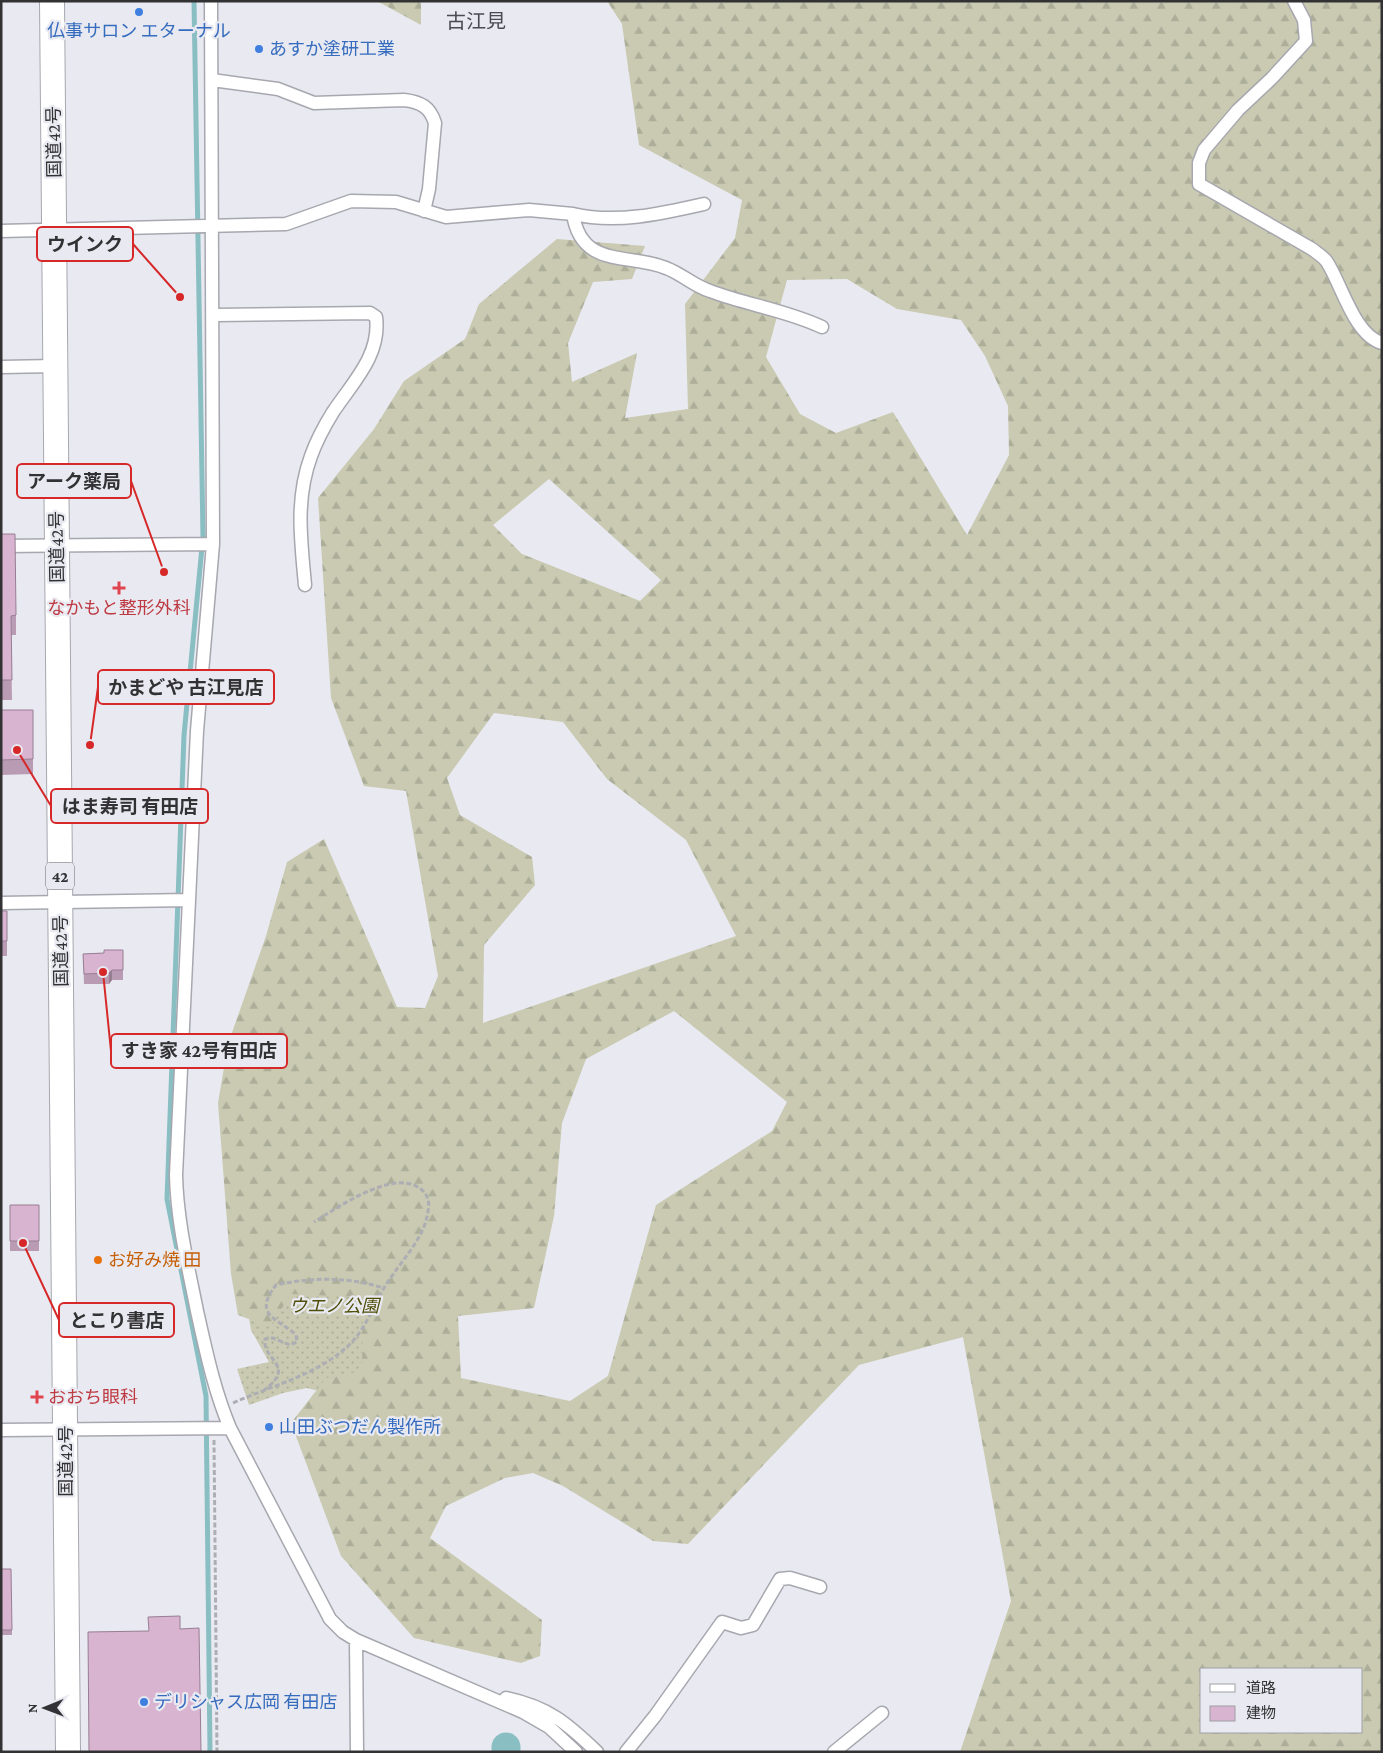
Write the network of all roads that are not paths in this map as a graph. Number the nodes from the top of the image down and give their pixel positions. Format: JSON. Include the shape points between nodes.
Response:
{"nodes":[{"id":1,"x":52,"y":1,"type":"edge"},
{"id":2,"x":211,"y":1,"type":"edge"},
{"id":3,"x":1294,"y":1,"type":"edge"},
{"id":4,"x":212,"y":80,"type":"junction"},
{"id":5,"x":704,"y":204,"type":"dead end"},
{"id":6,"x":424,"y":210,"type":"junction"},
{"id":7,"x":573,"y":214,"type":"junction"},
{"id":8,"x":213,"y":227,"type":"junction"},
{"id":9,"x":55,"y":230,"type":"junction"},
{"id":10,"x":1,"y":231,"type":"edge"},
{"id":11,"x":214,"y":315,"type":"junction"},
{"id":12,"x":822,"y":327,"type":"dead end"},
{"id":13,"x":1382,"y":343,"type":"edge"},
{"id":14,"x":55,"y":366,"type":"junction"},
{"id":15,"x":1,"y":367,"type":"edge"},
{"id":16,"x":213,"y":544,"type":"junction"},
{"id":17,"x":57,"y":545,"type":"junction"},
{"id":18,"x":1,"y":546,"type":"edge"},
{"id":19,"x":305,"y":585,"type":"dead end"},
{"id":20,"x":189,"y":900,"type":"junction"},
{"id":21,"x":61,"y":902,"type":"junction"},
{"id":22,"x":1,"y":903,"type":"edge"},
{"id":23,"x":230,"y":1428,"type":"junction"},
{"id":24,"x":66,"y":1429,"type":"junction"},
{"id":25,"x":1,"y":1430,"type":"edge"},
{"id":26,"x":820,"y":1587,"type":"dead end"},
{"id":27,"x":356,"y":1640,"type":"junction"},
{"id":28,"x":483,"y":1694,"type":"junction"},
{"id":29,"x":882,"y":1713,"type":"dead end"},
{"id":30,"x":68,"y":1752,"type":"edge"},
{"id":31,"x":358,"y":1752,"type":"edge"},
{"id":32,"x":576,"y":1752,"type":"edge"},
{"id":33,"x":597,"y":1752,"type":"edge"},
{"id":34,"x":626,"y":1752,"type":"edge"},
{"id":35,"x":834,"y":1752,"type":"edge"}],
"edges":[{"from":1,"to":9,"type":"highway","name":"国道42号","number":"42"},
{"from":2,"to":4,"type":"street"},
{"from":3,"to":13,"type":"street","via":[[1304,20],[1306,40],[1204,150],[1198,163],[1199,184],[1326,260],[1363,332],[1373,341]]},
{"from":4,"to":6,"type":"street","via":[[278,89],[314,103],[404,100],[425,106],[432,113],[434,124],[429,189]]},
{"from":4,"to":8,"type":"street"},
{"from":5,"to":7,"type":"street","via":[[616,220],[595,220]]},
{"from":6,"to":7,"type":"street","via":[[446,217],[529,210]]},
{"from":6,"to":8,"type":"street","via":[[396,202],[351,201],[286,224]]},
{"from":7,"to":12,"type":"street","via":[[575,228],[583,242],[597,252],[625,261],[667,268],[711,292],[797,315]]},
{"from":8,"to":9,"type":"street"},
{"from":8,"to":11,"type":"street"},
{"from":9,"to":10,"type":"street"},
{"from":9,"to":14,"type":"highway","name":"国道42号","number":"42"},
{"from":11,"to":16,"type":"street"},
{"from":11,"to":19,"type":"street","via":[[370,313],[376,317],[378,332],[368,362],[332,414],[311,457],[299,506]]},
{"from":14,"to":15,"type":"street"},
{"from":14,"to":17,"type":"highway","name":"国道42号","number":"42"},
{"from":16,"to":17,"type":"street"},
{"from":16,"to":20,"type":"street","via":[[197,723]]},
{"from":17,"to":18,"type":"street"},
{"from":17,"to":21,"type":"highway","name":"国道42号","number":"42"},
{"from":20,"to":21,"type":"street"},
{"from":20,"to":23,"type":"street","via":[[177,1189],[188,1268],[213,1384]]},
{"from":21,"to":22,"type":"street"},
{"from":21,"to":24,"type":"highway","name":"国道42号","number":"42"},
{"from":23,"to":24,"type":"street"},
{"from":23,"to":27,"type":"street","via":[[326,1612],[337,1627]]},
{"from":24,"to":25,"type":"street"},
{"from":24,"to":30,"type":"highway","name":"国道42号","number":"42"},
{"from":26,"to":34,"type":"street","via":[[790,1578],[780,1579],[753,1625],[741,1628],[722,1622]]},
{"from":27,"to":28,"type":"street"},
{"from":27,"to":31,"type":"street"},
{"from":28,"to":32,"type":"street","via":[[538,1720]]},
{"from":28,"to":33,"type":"street","via":[[523,1702],[551,1713],[573,1728]]},
{"from":29,"to":35,"type":"street"}]}
